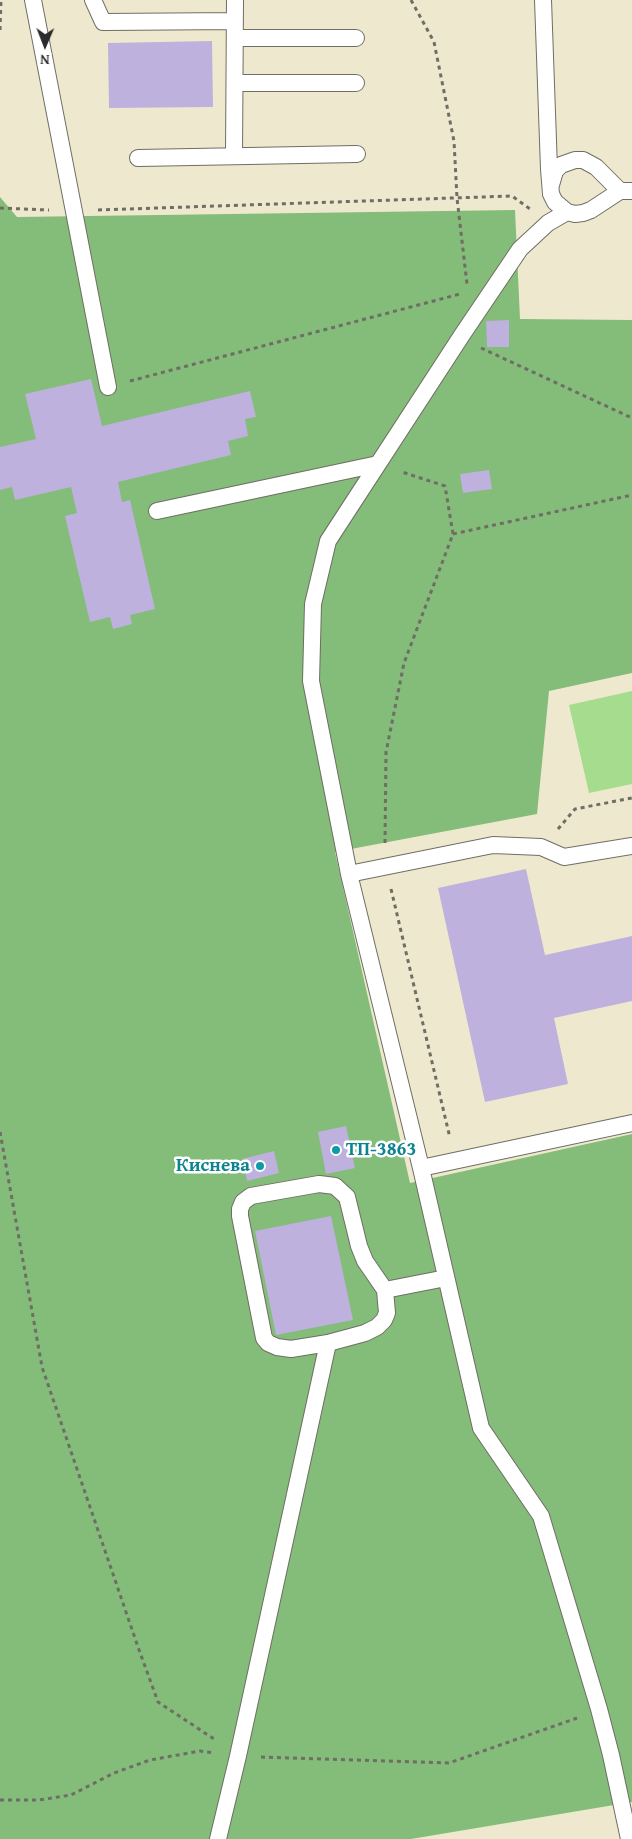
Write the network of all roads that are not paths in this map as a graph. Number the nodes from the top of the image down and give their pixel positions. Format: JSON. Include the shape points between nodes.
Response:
{"nodes":[{"id":1,"x":32,"y":0,"type":"edge"},
{"id":2,"x":93,"y":0,"type":"edge"},
{"id":3,"x":235,"y":0,"type":"edge"},
{"id":4,"x":543,"y":0,"type":"edge"},
{"id":5,"x":235,"y":29,"type":"junction"},
{"id":6,"x":356,"y":38,"type":"dead end"},
{"id":7,"x":235,"y":83,"type":"junction"},
{"id":8,"x":356,"y":83,"type":"dead end"},
{"id":9,"x":548,"y":150,"type":"junction"},
{"id":10,"x":357,"y":154,"type":"dead end"},
{"id":11,"x":234,"y":156,"type":"junction"},
{"id":12,"x":138,"y":158,"type":"dead end"},
{"id":13,"x":561,"y":165,"type":"junction"},
{"id":14,"x":601,"y":174,"type":"junction"},
{"id":15,"x":551,"y":187,"type":"junction"},
{"id":16,"x":626,"y":191,"type":"edge"},
{"id":17,"x":598,"y":205,"type":"junction"},
{"id":18,"x":567,"y":212,"type":"junction"},
{"id":19,"x":548,"y":222,"type":"junction"},
{"id":20,"x":108,"y":387,"type":"road end"},
{"id":21,"x":378,"y":464,"type":"junction"},
{"id":22,"x":157,"y":511,"type":"dead end"},
{"id":23,"x":632,"y":846,"type":"edge"},
{"id":24,"x":350,"y":874,"type":"junction"},
{"id":25,"x":632,"y":1123,"type":"edge"},
{"id":26,"x":421,"y":1168,"type":"junction"},
{"id":27,"x":446,"y":1278,"type":"junction"},
{"id":28,"x":385,"y":1290,"type":"junction"},
{"id":29,"x":328,"y":1343,"type":"junction"},
{"id":30,"x":218,"y":1839,"type":"edge"},
{"id":31,"x":629,"y":1839,"type":"edge"}],
"edges":[{"from":1,"to":20,"type":"lane"},
{"from":2,"to":5,"type":"lane","via":[[103,22]]},
{"from":3,"to":5,"type":"lane"},
{"from":4,"to":9,"type":"lane"},
{"from":5,"to":6,"type":"lane"},
{"from":5,"to":7,"type":"lane"},
{"from":7,"to":8,"type":"lane"},
{"from":7,"to":11,"type":"lane"},
{"from":9,"to":13,"type":"lane"},
{"from":9,"to":15,"type":"lane"},
{"from":10,"to":11,"type":"lane"},
{"from":11,"to":12,"type":"lane"},
{"from":13,"to":14,"type":"lane","via":[[583,160]]},
{"from":13,"to":15,"type":"lane"},
{"from":14,"to":16,"type":"lane"},
{"from":14,"to":17,"type":"lane","via":[[605,190]]},
{"from":15,"to":18,"type":"lane","via":[[555,202]]},
{"from":15,"to":19,"type":"lane"},
{"from":16,"to":17,"type":"lane"},
{"from":17,"to":18,"type":"lane","via":[[583,213]]},
{"from":18,"to":19,"type":"lane"},
{"from":19,"to":21,"type":"lane","via":[[518,252]]},
{"from":21,"to":22,"type":"lane"},
{"from":21,"to":24,"type":"lane","via":[[328,540],[312,604],[311,681]]},
{"from":23,"to":24,"type":"lane","via":[[564,857],[541,847],[493,845]]},
{"from":24,"to":26,"type":"lane"},
{"from":25,"to":26,"type":"lane"},
{"from":26,"to":27,"type":"lane"},
{"from":27,"to":28,"type":"lane"},
{"from":27,"to":31,"type":"lane","via":[[481,1428],[542,1516],[599,1709]]},
{"from":28,"to":29,"type":"lane","via":[[387,1313],[377,1327]]},
{"from":28,"to":29,"type":"lane","via":[[365,1261],[347,1197],[335,1186],[319,1184],[251,1196],[243,1202],[240,1216],[264,1338],[277,1347]]},
{"from":29,"to":30,"type":"lane"}]}
